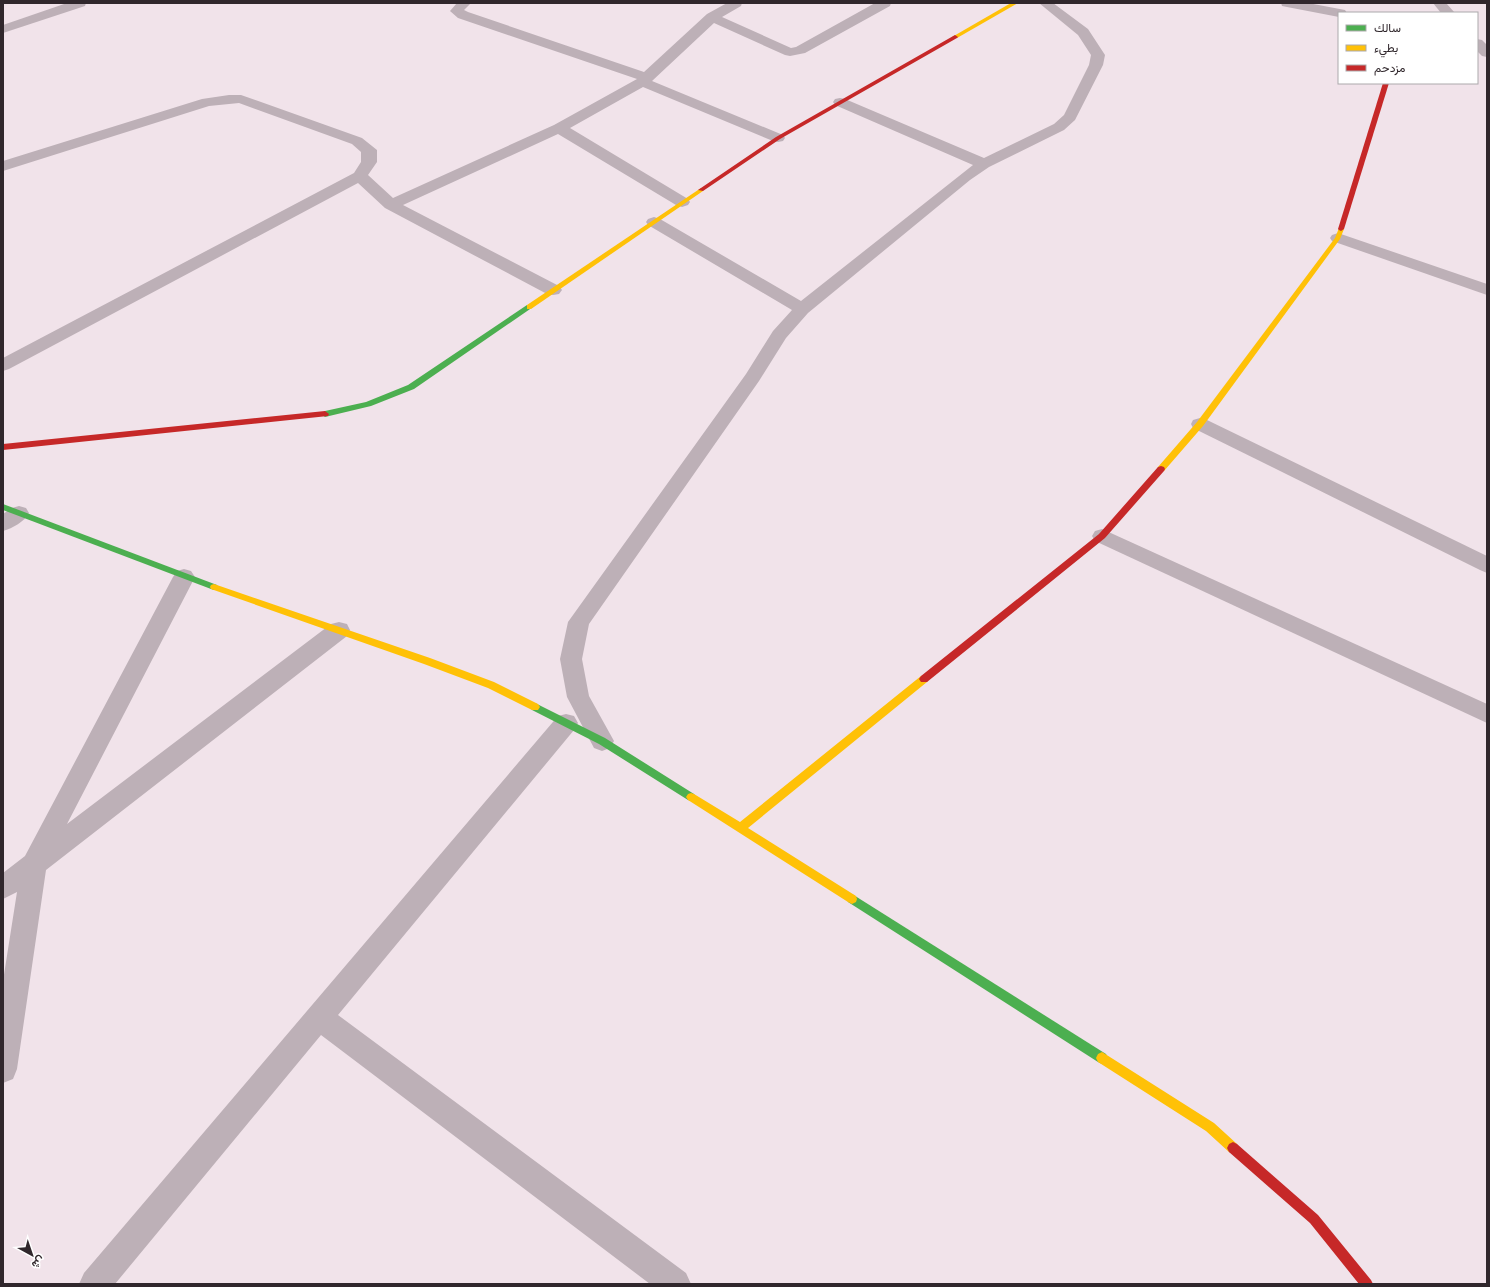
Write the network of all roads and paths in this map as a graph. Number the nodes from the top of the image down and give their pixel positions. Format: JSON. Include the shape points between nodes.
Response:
{"nodes":[{"id":1,"x":80,"y":3,"type":"edge"},
{"id":2,"x":465,"y":3,"type":"edge"},
{"id":3,"x":736,"y":3,"type":"edge"},
{"id":4,"x":885,"y":3,"type":"edge"},
{"id":5,"x":1015,"y":3,"type":"edge"},
{"id":6,"x":1045,"y":3,"type":"edge"},
{"id":7,"x":1288,"y":3,"type":"edge"},
{"id":8,"x":1439,"y":3,"type":"edge"},
{"id":9,"x":716,"y":11,"type":"junction"},
{"id":10,"x":1447,"y":12,"type":"edge"},
{"id":11,"x":1338,"y":13,"type":"edge"},
{"id":12,"x":3,"y":29,"type":"edge"},
{"id":13,"x":1478,"y":44,"type":"edge"},
{"id":14,"x":1487,"y":53,"type":"edge"},
{"id":15,"x":645,"y":80,"type":"junction"},
{"id":16,"x":1386,"y":84,"type":"edge"},
{"id":17,"x":840,"y":102,"type":"junction"},
{"id":18,"x":559,"y":128,"type":"junction"},
{"id":19,"x":778,"y":138,"type":"junction"},
{"id":20,"x":984,"y":164,"type":"junction"},
{"id":21,"x":3,"y":166,"type":"edge"},
{"id":22,"x":360,"y":176,"type":"junction"},
{"id":23,"x":682,"y":202,"type":"junction"},
{"id":24,"x":391,"y":205,"type":"junction"},
{"id":25,"x":654,"y":222,"type":"junction"},
{"id":26,"x":1338,"y":238,"type":"junction"},
{"id":27,"x":554,"y":290,"type":"junction"},
{"id":28,"x":1487,"y":290,"type":"edge"},
{"id":29,"x":802,"y":309,"type":"junction"},
{"id":30,"x":3,"y":365,"type":"edge"},
{"id":31,"x":1200,"y":424,"type":"junction"},
{"id":32,"x":3,"y":447,"type":"edge"},
{"id":33,"x":8,"y":515,"type":"edge"},
{"id":34,"x":1102,"y":536,"type":"junction"},
{"id":35,"x":1487,"y":565,"type":"edge"},
{"id":36,"x":184,"y":577,"type":"junction"},
{"id":37,"x":339,"y":630,"type":"junction"},
{"id":38,"x":1487,"y":714,"type":"edge"},
{"id":39,"x":566,"y":723,"type":"junction"},
{"id":40,"x":602,"y":741,"type":"junction"},
{"id":41,"x":740,"y":828,"type":"junction"},
{"id":42,"x":34,"y":864,"type":"junction"},
{"id":43,"x":3,"y":888,"type":"edge"},
{"id":44,"x":318,"y":1017,"type":"junction"},
{"id":45,"x":3,"y":1069,"type":"edge"},
{"id":46,"x":95,"y":1284,"type":"edge"},
{"id":47,"x":675,"y":1284,"type":"edge"},
{"id":48,"x":1367,"y":1284,"type":"edge"}],
"edges":[{"from":1,"to":12,"type":"street"},
{"from":2,"to":15,"type":"street","via":[[457,11],[463,15]]},
{"from":3,"to":9,"type":"street"},
{"from":4,"to":9,"type":"street","via":[[800,50],[790,52]]},
{"from":5,"to":17,"type":"street"},
{"from":6,"to":20,"type":"street","via":[[1083,32],[1098,55],[1096,65],[1070,117],[1059,127]]},
{"from":7,"to":11,"type":"street"},
{"from":8,"to":10,"type":"street"},
{"from":9,"to":15,"type":"street"},
{"from":13,"to":14,"type":"street"},
{"from":15,"to":18,"type":"street"},
{"from":15,"to":19,"type":"street"},
{"from":16,"to":26,"type":"street"},
{"from":17,"to":19,"type":"street"},
{"from":17,"to":20,"type":"street"},
{"from":18,"to":23,"type":"street"},
{"from":18,"to":24,"type":"street"},
{"from":19,"to":23,"type":"street"},
{"from":20,"to":29,"type":"street"},
{"from":21,"to":22,"type":"street","via":[[207,102],[241,99],[357,141],[369,150],[369,162]]},
{"from":22,"to":24,"type":"street"},
{"from":22,"to":30,"type":"street"},
{"from":23,"to":25,"type":"street"},
{"from":24,"to":27,"type":"street"},
{"from":25,"to":27,"type":"street"},
{"from":25,"to":29,"type":"street"},
{"from":26,"to":28,"type":"street"},
{"from":26,"to":31,"type":"street"},
{"from":27,"to":32,"type":"street","via":[[411,387],[368,404],[324,414]]},
{"from":29,"to":40,"type":"street","via":[[779,334],[753,377],[578,622],[571,659],[578,697]]},
{"from":31,"to":34,"type":"street"},
{"from":31,"to":35,"type":"street"},
{"from":33,"to":36,"type":"street"},
{"from":34,"to":38,"type":"street"},
{"from":34,"to":41,"type":"street"},
{"from":36,"to":37,"type":"street"},
{"from":36,"to":42,"type":"street"},
{"from":37,"to":39,"type":"street","via":[[491,685]]},
{"from":37,"to":42,"type":"street"},
{"from":39,"to":40,"type":"street"},
{"from":39,"to":44,"type":"street"},
{"from":40,"to":41,"type":"street"},
{"from":41,"to":48,"type":"street","via":[[1026,1008],[1210,1128],[1314,1219]]},
{"from":42,"to":43,"type":"street"},
{"from":42,"to":45,"type":"street"},
{"from":44,"to":46,"type":"street"},
{"from":44,"to":47,"type":"street"}]}
